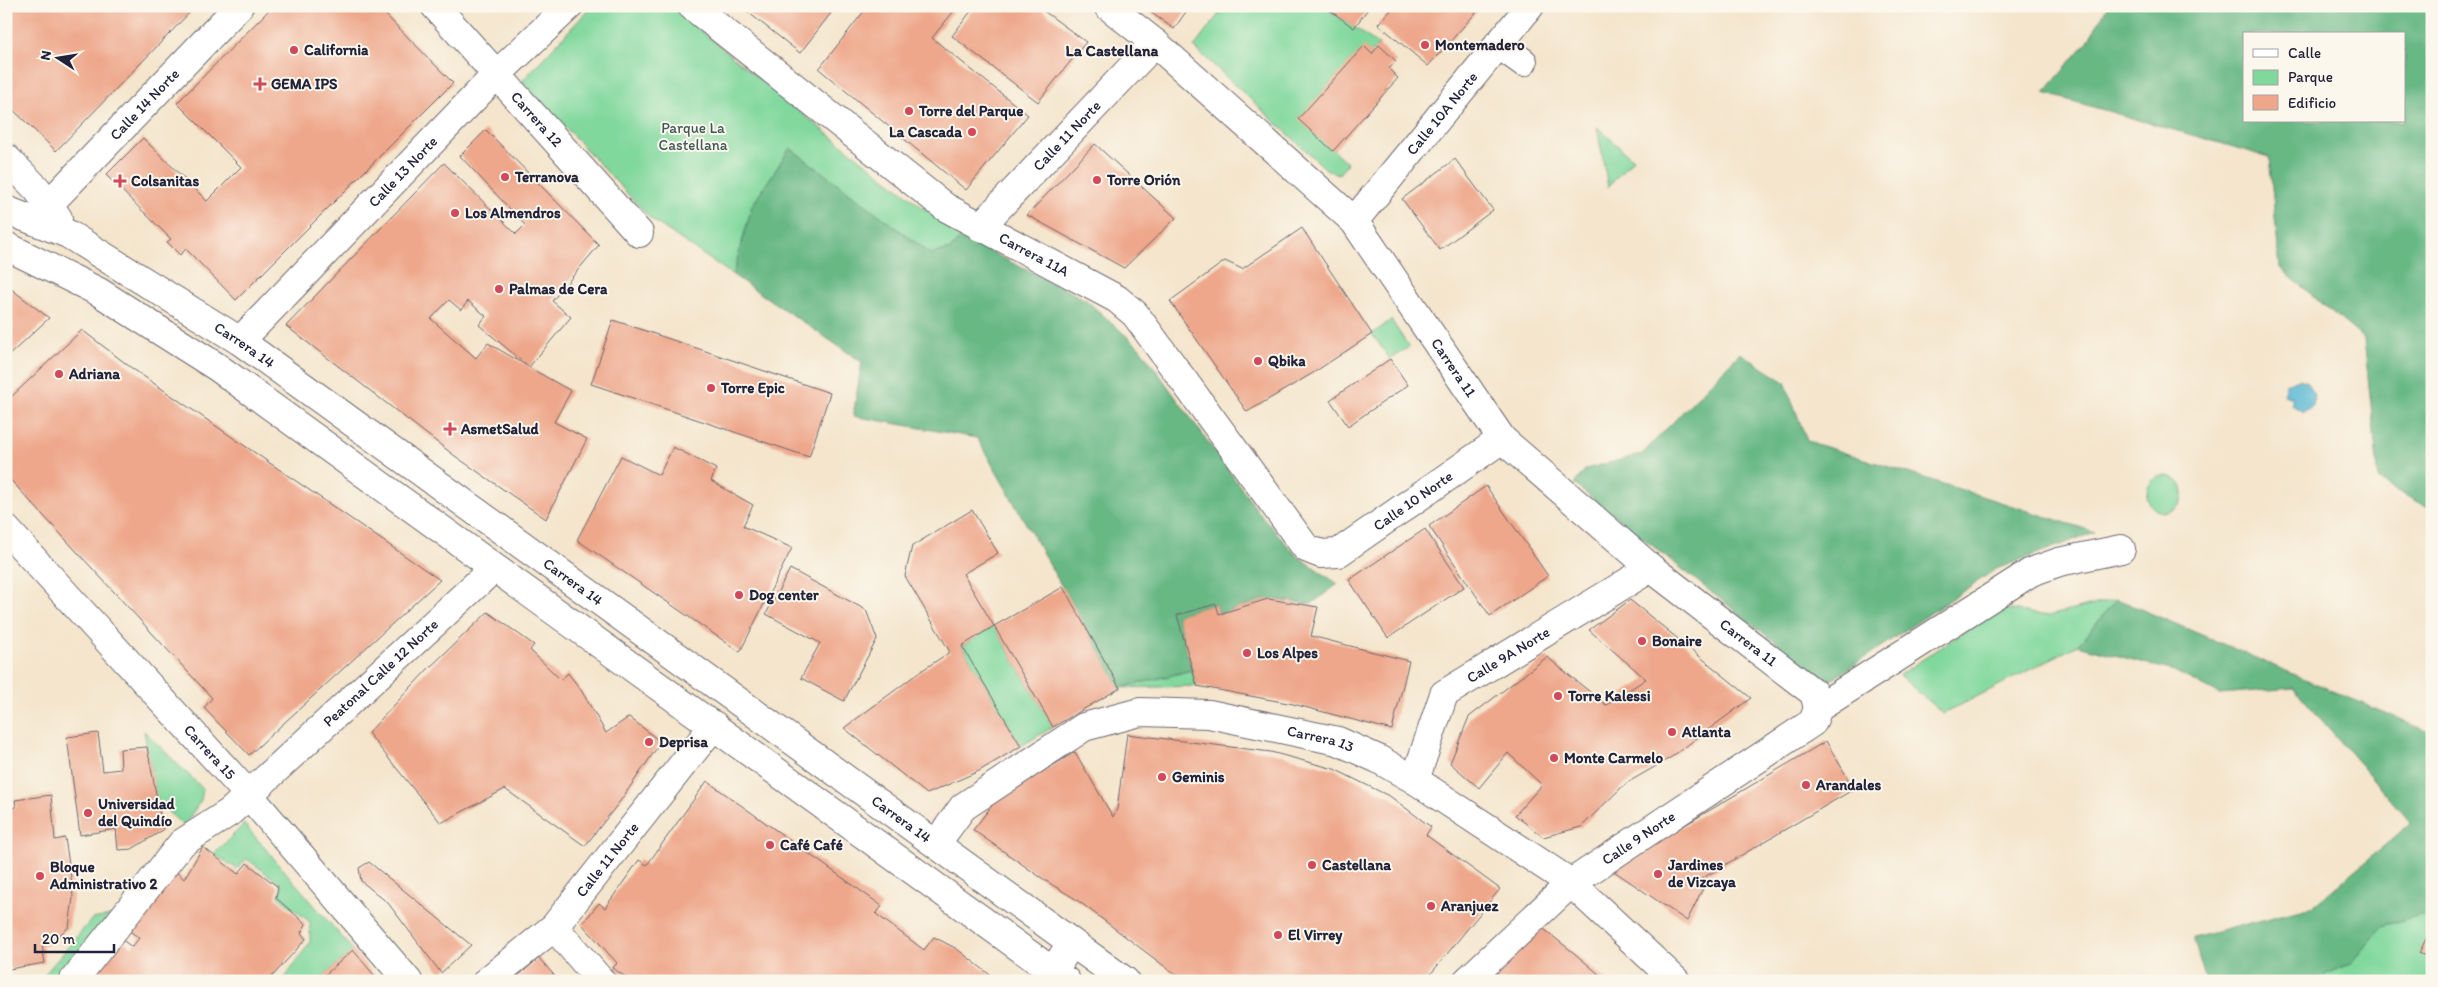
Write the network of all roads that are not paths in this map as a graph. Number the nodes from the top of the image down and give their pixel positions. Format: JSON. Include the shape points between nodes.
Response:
{"nodes":[{"id":1,"x":239,"y":6,"type":"edge"},
{"id":2,"x":435,"y":6,"type":"edge"},
{"id":3,"x":569,"y":6,"type":"edge"},
{"id":4,"x":692,"y":6,"type":"edge"},
{"id":5,"x":1108,"y":6,"type":"edge"},
{"id":6,"x":1530,"y":6,"type":"edge"},
{"id":7,"x":1155,"y":44,"type":"junction"},
{"id":8,"x":1498,"y":44,"type":"junction"},
{"id":9,"x":1523,"y":62,"type":"dead end"},
{"id":10,"x":496,"y":75,"type":"junction"},
{"id":11,"x":6,"y":158,"type":"edge"},
{"id":12,"x":49,"y":204,"type":"junction"},
{"id":13,"x":6,"y":210,"type":"edge"},
{"id":14,"x":1354,"y":222,"type":"junction"},
{"id":15,"x":980,"y":227,"type":"junction"},
{"id":16,"x":639,"y":233,"type":"dead end"},
{"id":17,"x":68,"y":234,"type":"junction"},
{"id":18,"x":6,"y":246,"type":"edge"},
{"id":19,"x":240,"y":341,"type":"junction"},
{"id":20,"x":1502,"y":439,"type":"junction"},
{"id":21,"x":6,"y":529,"type":"edge"},
{"id":22,"x":2121,"y":549,"type":"dead end"},
{"id":23,"x":1321,"y":554,"type":"joint"},
{"id":24,"x":494,"y":568,"type":"junction"},
{"id":25,"x":1651,"y":568,"type":"junction"},
{"id":26,"x":1818,"y":708,"type":"junction"},
{"id":27,"x":714,"y":725,"type":"junction"},
{"id":28,"x":1415,"y":780,"type":"junction"},
{"id":29,"x":256,"y":786,"type":"junction"},
{"id":30,"x":936,"y":844,"type":"junction"},
{"id":31,"x":1571,"y":884,"type":"junction"},
{"id":32,"x":554,"y":927,"type":"junction"},
{"id":33,"x":1071,"y":943,"type":"junction"},
{"id":34,"x":1056,"y":978,"type":"edge"},
{"id":35,"x":73,"y":981,"type":"edge"},
{"id":36,"x":408,"y":981,"type":"edge"},
{"id":37,"x":487,"y":981,"type":"edge"},
{"id":38,"x":601,"y":981,"type":"edge"},
{"id":39,"x":1125,"y":981,"type":"edge"},
{"id":40,"x":1466,"y":981,"type":"edge"},
{"id":41,"x":1676,"y":981,"type":"edge"}],
"edges":[{"from":1,"to":12,"type":"street","name":"Calle 14 Norte"},
{"from":2,"to":10,"type":"street","name":"Carrera 12"},
{"from":3,"to":10,"type":"street","name":"Calle 13 Norte"},
{"from":4,"to":15,"type":"street","name":"Carrera 11A","via":[[945,207]]},
{"from":5,"to":7,"type":"street","name":"Carrera 11"},
{"from":6,"to":8,"type":"street","name":"Calle 10A Norte"},
{"from":7,"to":14,"type":"street","name":"Carrera 11"},
{"from":7,"to":15,"type":"street","name":"Calle 11 Norte"},
{"from":8,"to":9,"type":"street"},
{"from":8,"to":14,"type":"street","name":"Calle 10A Norte"},
{"from":10,"to":16,"type":"street","name":"Carrera 12"},
{"from":10,"to":19,"type":"street","name":"Calle 13 Norte"},
{"from":11,"to":12,"type":"street"},
{"from":12,"to":17,"type":"street"},
{"from":13,"to":17,"type":"street","name":"Carrera 14"},
{"from":14,"to":20,"type":"street","name":"Carrera 11"},
{"from":15,"to":23,"type":"street","name":"Carrera 11A","via":[[1117,299],[1135,314],[1306,548]]},
{"from":17,"to":19,"type":"street","name":"Carrera 14"},
{"from":18,"to":24,"type":"street","via":[[98,292],[190,349]]},
{"from":19,"to":30,"type":"street","name":"Carrera 14"},
{"from":20,"to":23,"type":"street","name":"Calle 10 Norte","via":[[1338,553]]},
{"from":20,"to":25,"type":"street","name":"Carrera 11"},
{"from":21,"to":29,"type":"street","name":"Carrera 15"},
{"from":22,"to":26,"type":"street","via":[[2058,562],[2031,572]]},
{"from":24,"to":27,"type":"street"},
{"from":24,"to":29,"type":"street","name":"Peatonal Calle 12 Norte"},
{"from":25,"to":26,"type":"street","name":"Carrera 11","via":[[1814,693]]},
{"from":25,"to":28,"type":"street","name":"Calle 9A Norte","via":[[1444,694]]},
{"from":26,"to":31,"type":"street","name":"Calle 9 Norte","via":[[1813,722]]},
{"from":27,"to":32,"type":"street","name":"Calle 11 Norte"},
{"from":27,"to":34,"type":"street"},
{"from":28,"to":30,"type":"street","name":"Carrera 13","via":[[1378,758],[1338,742],[1208,714],[1140,712],[1084,727],[963,807]]},
{"from":28,"to":31,"type":"street","name":"Carrera 13"},
{"from":29,"to":35,"type":"street","name":"Peatonal Calle 12 Norte","via":[[230,812],[182,843]]},
{"from":29,"to":36,"type":"street","name":"Carrera 15"},
{"from":30,"to":33,"type":"street","name":"Carrera 14"},
{"from":31,"to":40,"type":"street","name":"Calle 9 Norte"},
{"from":31,"to":41,"type":"street","name":"Carrera 13"},
{"from":32,"to":37,"type":"street","name":"Calle 11 Norte"},
{"from":32,"to":38,"type":"street"},
{"from":33,"to":34,"type":"street"},
{"from":33,"to":39,"type":"street","name":"Carrera 14"}]}
